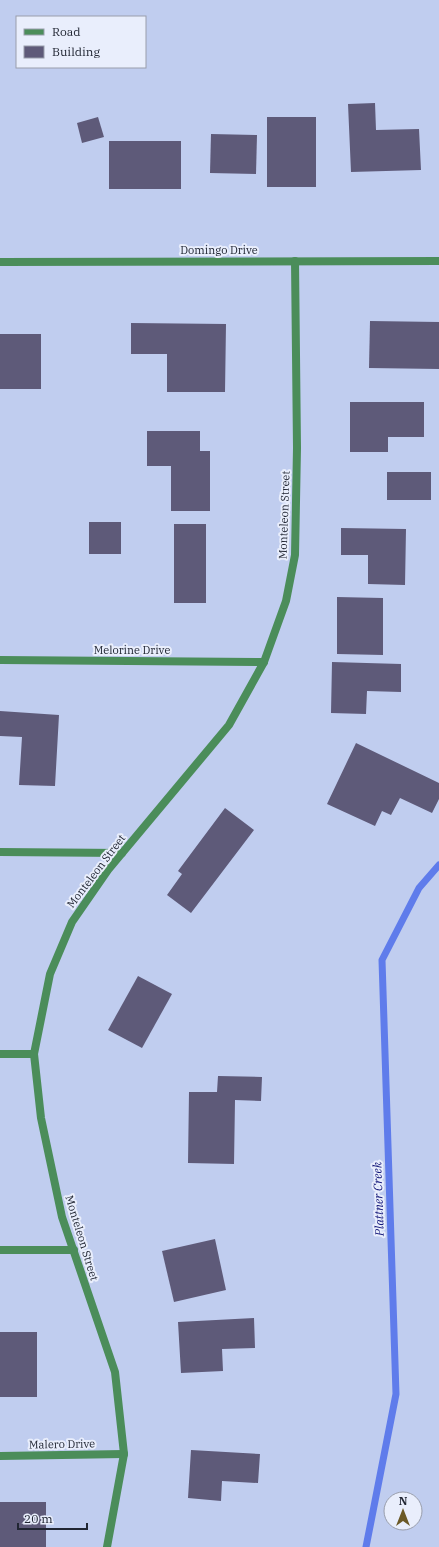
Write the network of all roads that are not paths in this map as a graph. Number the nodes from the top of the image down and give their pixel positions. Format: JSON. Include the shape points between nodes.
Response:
{"nodes":[{"id":1,"x":295,"y":261,"type":"junction"},
{"id":2,"x":439,"y":261,"type":"edge"},
{"id":3,"x":0,"y":262,"type":"edge"},
{"id":4,"x":0,"y":660,"type":"edge"},
{"id":5,"x":264,"y":662,"type":"junction"},
{"id":6,"x":0,"y":852,"type":"edge"},
{"id":7,"x":122,"y":853,"type":"junction"},
{"id":8,"x":0,"y":1054,"type":"edge"},
{"id":9,"x":34,"y":1054,"type":"junction"},
{"id":10,"x":0,"y":1250,"type":"edge"},
{"id":11,"x":74,"y":1250,"type":"junction"},
{"id":12,"x":124,"y":1454,"type":"junction"},
{"id":13,"x":0,"y":1456,"type":"edge"},
{"id":14,"x":107,"y":1547,"type":"edge"}],
"edges":[{"from":1,"to":2,"type":"street","name":"Domingo Drive"},
{"from":1,"to":3,"type":"street","name":"Domingo Drive"},
{"from":1,"to":5,"type":"street","name":"Monteleon Street","via":[[295,555],[286,601]]},
{"from":4,"to":5,"type":"street","name":"Melorine Drive"},
{"from":5,"to":7,"type":"street","name":"Monteleon Street","via":[[229,725]]},
{"from":6,"to":7,"type":"street"},
{"from":7,"to":9,"type":"street","name":"Monteleon Street","via":[[72,922],[50,974]]},
{"from":8,"to":9,"type":"street"},
{"from":9,"to":11,"type":"street","name":"Monteleon Street","via":[[41,1118],[62,1218]]},
{"from":10,"to":11,"type":"street"},
{"from":11,"to":12,"type":"street","name":"Monteleon Street","via":[[115,1372]]},
{"from":12,"to":13,"type":"street","name":"Malero Drive"},
{"from":12,"to":14,"type":"street","name":"Monteleon Street"}]}
